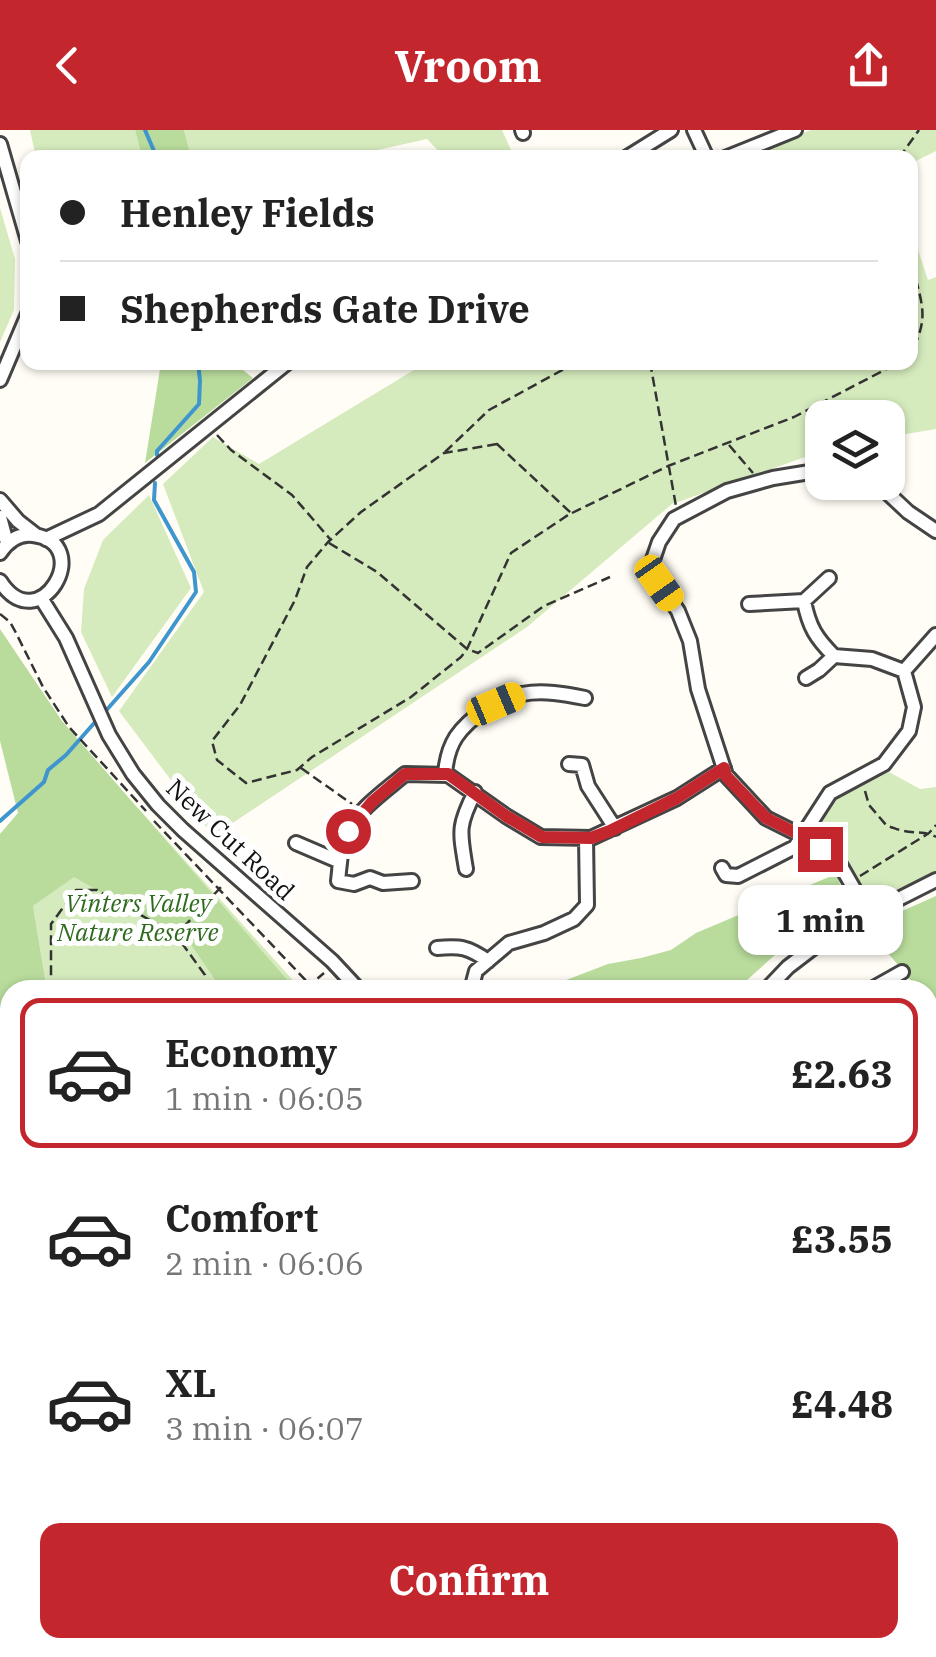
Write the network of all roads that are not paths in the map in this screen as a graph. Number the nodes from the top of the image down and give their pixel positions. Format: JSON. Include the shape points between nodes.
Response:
{"nodes":[{"id":1,"x":672,"y":130,"type":"edge"},
{"id":2,"x":795,"y":130,"type":"edge"},
{"id":3,"x":0,"y":144,"type":"edge"},
{"id":4,"x":639,"y":150,"type":"edge"},
{"id":5,"x":745,"y":150,"type":"edge"},
{"id":6,"x":20,"y":214,"type":"edge"},
{"id":7,"x":7,"y":346,"type":"edge"},
{"id":8,"x":278,"y":370,"type":"edge"},
{"id":9,"x":0,"y":380,"type":"edge"},
{"id":10,"x":805,"y":473,"type":"edge"},
{"id":11,"x":0,"y":500,"type":"edge"},
{"id":12,"x":895,"y":500,"type":"edge"},
{"id":13,"x":0,"y":517,"type":"edge"},
{"id":14,"x":936,"y":531,"type":"edge"},
{"id":15,"x":42,"y":537,"type":"junction"},
{"id":16,"x":3,"y":548,"type":"edge"},
{"id":17,"x":829,"y":578,"type":"dead end"},
{"id":18,"x":0,"y":581,"type":"edge"},
{"id":19,"x":40,"y":598,"type":"junction"},
{"id":20,"x":804,"y":601,"type":"junction"},
{"id":21,"x":749,"y":604,"type":"dead end"},
{"id":22,"x":936,"y":635,"type":"edge"},
{"id":23,"x":834,"y":656,"type":"junction"},
{"id":24,"x":904,"y":671,"type":"junction"},
{"id":25,"x":806,"y":678,"type":"dead end"},
{"id":26,"x":585,"y":698,"type":"dead end"},
{"id":27,"x":569,"y":764,"type":"dead end"},
{"id":28,"x":724,"y":768,"type":"junction"},
{"id":29,"x":444,"y":774,"type":"junction"},
{"id":30,"x":475,"y":792,"type":"junction"},
{"id":31,"x":615,"y":828,"type":"junction"},
{"id":32,"x":586,"y":838,"type":"junction"},
{"id":33,"x":802,"y":838,"type":"junction"},
{"id":34,"x":296,"y":842,"type":"dead end"},
{"id":35,"x":339,"y":865,"type":"junction"},
{"id":36,"x":722,"y":868,"type":"dead end"},
{"id":37,"x":466,"y":870,"type":"dead end"},
{"id":38,"x":936,"y":880,"type":"edge"},
{"id":39,"x":412,"y":881,"type":"dead end"},
{"id":40,"x":868,"y":913,"type":"junction"},
{"id":41,"x":437,"y":948,"type":"dead end"},
{"id":42,"x":488,"y":961,"type":"junction"},
{"id":43,"x":902,"y":972,"type":"dead end"},
{"id":44,"x":350,"y":980,"type":"edge"},
{"id":45,"x":474,"y":980,"type":"edge"},
{"id":46,"x":776,"y":980,"type":"edge"},
{"id":47,"x":893,"y":980,"type":"edge"}],
"edges":[{"from":1,"to":4,"type":"street"},
{"from":2,"to":5,"type":"street"},
{"from":3,"to":6,"type":"street"},
{"from":7,"to":9,"type":"street"},
{"from":8,"to":15,"type":"street","via":[[99,514]]},
{"from":10,"to":28,"type":"street","via":[[727,491],[674,520],[648,574],[678,612],[690,641]]},
{"from":11,"to":15,"type":"street"},
{"from":12,"to":14,"type":"street"},
{"from":13,"to":16,"type":"street"},
{"from":15,"to":16,"type":"street","via":[[26,534]]},
{"from":15,"to":19,"type":"street","via":[[62,565]]},
{"from":17,"to":20,"type":"street"},
{"from":18,"to":19,"type":"street","via":[[15,596]]},
{"from":19,"to":44,"type":"street","name":"New Cut Road","via":[[66,638],[109,735],[158,805]]},
{"from":20,"to":21,"type":"street"},
{"from":20,"to":23,"type":"street","via":[[816,637]]},
{"from":22,"to":24,"type":"street"},
{"from":23,"to":24,"type":"street","via":[[872,659]]},
{"from":23,"to":25,"type":"street"},
{"from":24,"to":33,"type":"street","via":[[914,707],[909,731],[884,764],[830,793]]},
{"from":26,"to":29,"type":"street","via":[[520,694],[486,710],[457,735]]},
{"from":27,"to":31,"type":"street","via":[[582,765]]},
{"from":28,"to":31,"type":"street"},
{"from":28,"to":33,"type":"street","via":[[766,818]]},
{"from":29,"to":30,"type":"street"},
{"from":29,"to":35,"type":"street","via":[[405,774],[348,831]]},
{"from":30,"to":32,"type":"street","via":[[542,837]]},
{"from":30,"to":37,"type":"street","via":[[462,817]]},
{"from":31,"to":32,"type":"street"},
{"from":32,"to":42,"type":"street","via":[[587,905],[574,919],[509,943]]},
{"from":33,"to":36,"type":"street","via":[[738,876]]},
{"from":33,"to":40,"type":"street","via":[[838,861]]},
{"from":34,"to":35,"type":"street"},
{"from":35,"to":39,"type":"street","via":[[338,881]]},
{"from":38,"to":40,"type":"street"},
{"from":40,"to":46,"type":"street","via":[[808,950]]},
{"from":41,"to":42,"type":"street","via":[[468,948]]},
{"from":42,"to":45,"type":"street"},
{"from":43,"to":47,"type":"street"}]}
